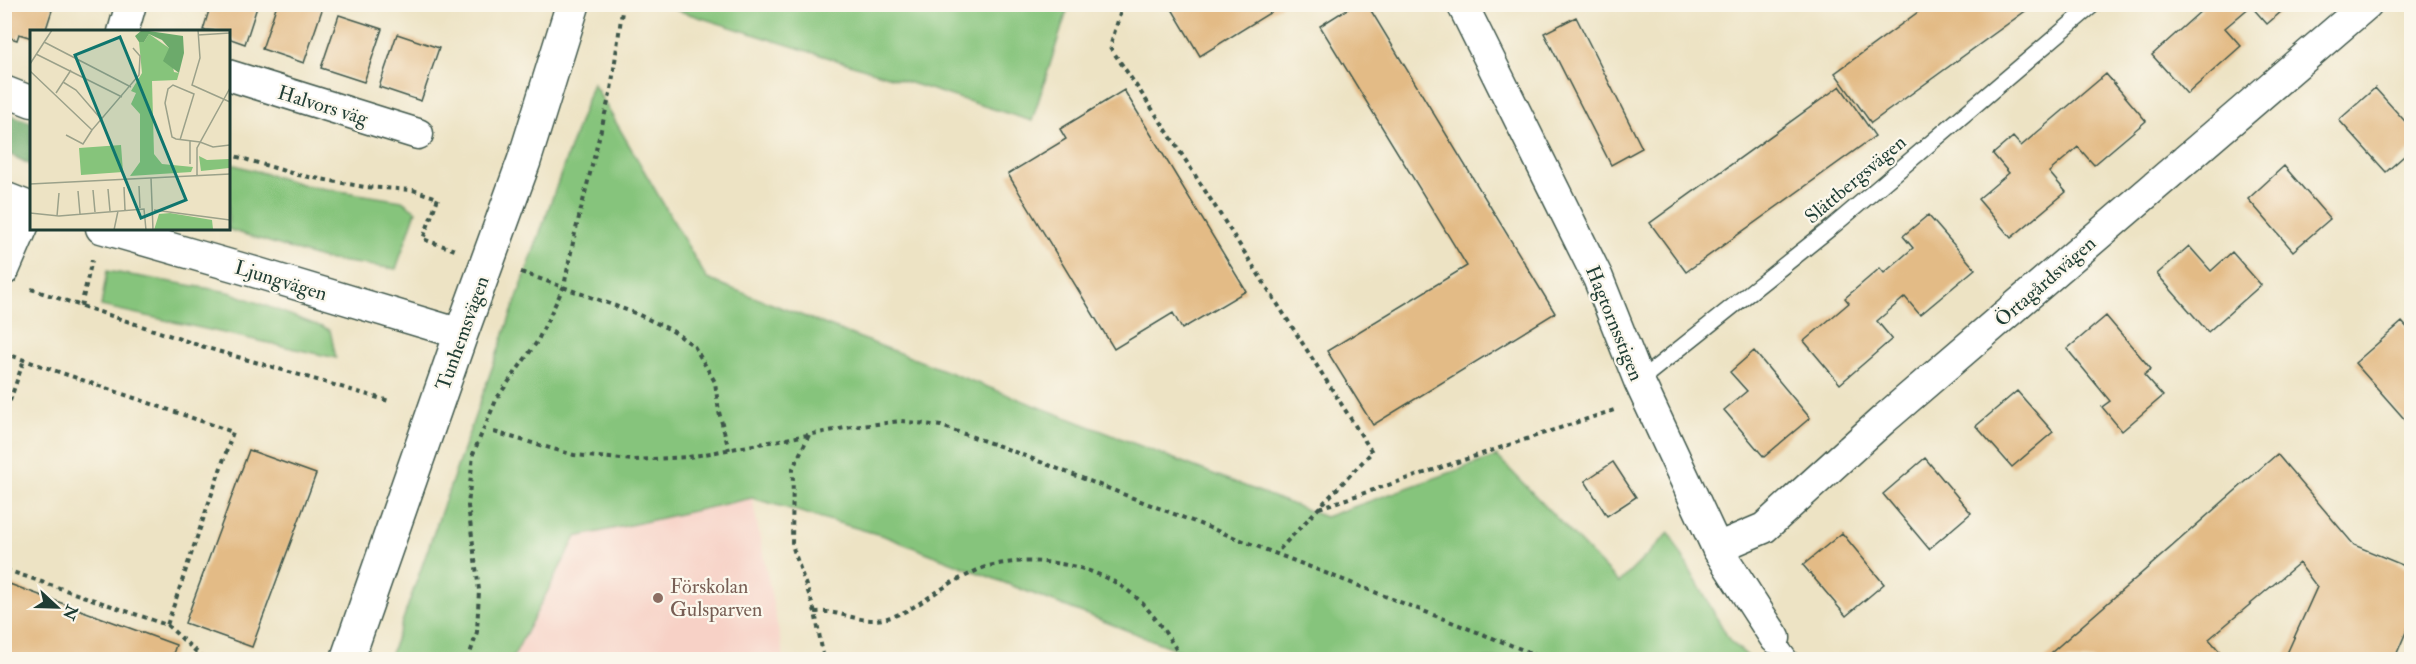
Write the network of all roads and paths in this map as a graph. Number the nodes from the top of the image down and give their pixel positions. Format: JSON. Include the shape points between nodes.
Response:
{"nodes":[{"id":1,"x":131,"y":4,"type":"edge"},
{"id":2,"x":573,"y":4,"type":"edge"},
{"id":3,"x":623,"y":4,"type":"edge"},
{"id":4,"x":1123,"y":4,"type":"edge"},
{"id":5,"x":1462,"y":4,"type":"edge"},
{"id":6,"x":2094,"y":4,"type":"edge"},
{"id":7,"x":2367,"y":4,"type":"edge"},
{"id":8,"x":124,"y":30,"type":"edge"},
{"id":9,"x":230,"y":76,"type":"edge"},
{"id":10,"x":4,"y":91,"type":"edge"},
{"id":11,"x":30,"y":101,"type":"edge"},
{"id":12,"x":418,"y":135,"type":"dead end"},
{"id":13,"x":230,"y":155,"type":"edge"},
{"id":14,"x":4,"y":197,"type":"edge"},
{"id":15,"x":30,"y":208,"type":"edge"},
{"id":16,"x":30,"y":212,"type":"edge"},
{"id":17,"x":97,"y":239,"type":"edge"},
{"id":18,"x":488,"y":261,"type":"junction"},
{"id":19,"x":15,"y":279,"type":"edge"},
{"id":20,"x":564,"y":286,"type":"junction"},
{"id":21,"x":81,"y":306,"type":"junction"},
{"id":22,"x":461,"y":334,"type":"junction"},
{"id":23,"x":4,"y":353,"type":"edge"},
{"id":24,"x":24,"y":360,"type":"junction"},
{"id":25,"x":1643,"y":390,"type":"junction"},
{"id":26,"x":389,"y":401,"type":"dead end"},
{"id":27,"x":4,"y":418,"type":"edge"},
{"id":28,"x":494,"y":432,"type":"dead end"},
{"id":29,"x":809,"y":434,"type":"junction"},
{"id":30,"x":729,"y":450,"type":"junction"},
{"id":31,"x":1319,"y":508,"type":"junction"},
{"id":32,"x":1718,"y":548,"type":"junction"},
{"id":33,"x":1276,"y":553,"type":"junction"},
{"id":34,"x":4,"y":569,"type":"edge"},
{"id":35,"x":815,"y":612,"type":"junction"},
{"id":36,"x":167,"y":625,"type":"junction"},
{"id":37,"x":1783,"y":649,"type":"edge"},
{"id":38,"x":201,"y":660,"type":"edge"},
{"id":39,"x":347,"y":660,"type":"edge"},
{"id":40,"x":468,"y":660,"type":"edge"},
{"id":41,"x":824,"y":660,"type":"edge"},
{"id":42,"x":1183,"y":660,"type":"edge"},
{"id":43,"x":1549,"y":660,"type":"edge"}],
"edges":[{"from":1,"to":8,"type":"street"},
{"from":2,"to":18,"type":"street","name":"Tunhemsvägen"},
{"from":3,"to":20,"type":"path","via":[[611,90]]},
{"from":4,"to":31,"type":"path","via":[[1110,47],[1372,452]]},
{"from":5,"to":25,"type":"street","name":"Hagtornsstigen","via":[[1598,278]]},
{"from":6,"to":25,"type":"lane","name":"Slättbergsvägen"},
{"from":7,"to":32,"type":"street","name":"Örtagårdsvägen","via":[[1883,420],[1764,528]]},
{"from":9,"to":12,"type":"street","name":"Halvors väg"},
{"from":10,"to":11,"type":"street"},
{"from":13,"to":18,"type":"path","via":[[298,175],[365,187],[413,190],[438,198],[423,239]]},
{"from":14,"to":15,"type":"street"},
{"from":16,"to":19,"type":"street"},
{"from":17,"to":21,"type":"path"},
{"from":17,"to":22,"type":"street","name":"Ljungvägen","via":[[258,273]]},
{"from":18,"to":20,"type":"path"},
{"from":18,"to":22,"type":"street","name":"Tunhemsvägen"},
{"from":19,"to":21,"type":"path"},
{"from":20,"to":30,"type":"path","via":[[671,330],[694,346],[715,382]]},
{"from":20,"to":40,"type":"path","via":[[537,342],[497,398],[473,454],[468,506],[479,590],[477,632]]},
{"from":21,"to":26,"type":"path"},
{"from":22,"to":39,"type":"street","name":"Tunhemsvägen"},
{"from":23,"to":24,"type":"path"},
{"from":24,"to":27,"type":"path"},
{"from":24,"to":36,"type":"path","via":[[233,432]]},
{"from":25,"to":31,"type":"path"},
{"from":25,"to":32,"type":"street","name":"Hagtornsstigen"},
{"from":28,"to":30,"type":"path","via":[[574,455],[633,460]]},
{"from":29,"to":30,"type":"path"},
{"from":29,"to":33,"type":"path","via":[[901,421],[941,426]]},
{"from":29,"to":35,"type":"path","via":[[793,468],[792,544]]},
{"from":31,"to":33,"type":"path"},
{"from":32,"to":37,"type":"street","name":"Hagtornsstigen"},
{"from":33,"to":43,"type":"path"},
{"from":34,"to":36,"type":"path"},
{"from":35,"to":41,"type":"path"},
{"from":35,"to":42,"type":"path","via":[[858,620],[882,619],[902,613],[988,566],[1024,562],[1067,565],[1118,583],[1143,603]]},
{"from":36,"to":38,"type":"path"}]}
